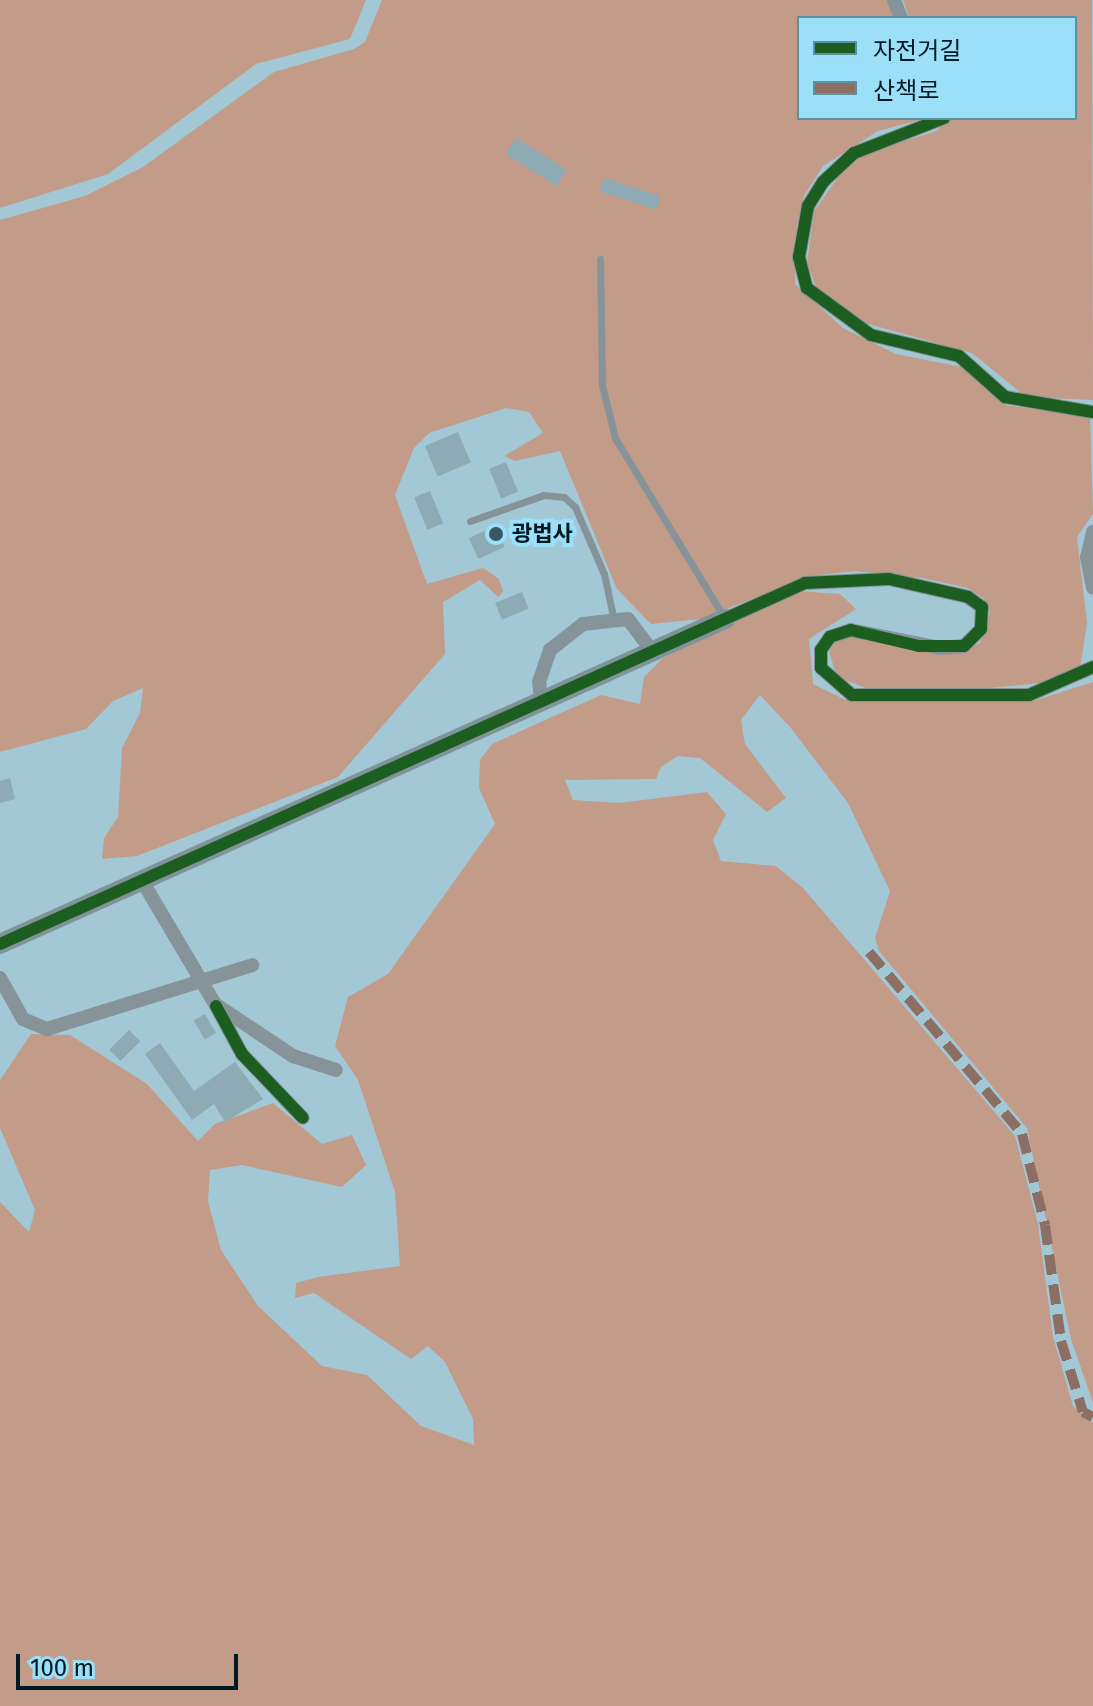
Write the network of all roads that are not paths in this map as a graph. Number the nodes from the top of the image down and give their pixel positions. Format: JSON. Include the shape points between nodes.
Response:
{"nodes":[{"id":1,"x":939,"y":120,"type":"edge"},
{"id":2,"x":600,"y":259,"type":"dead end"},
{"id":3,"x":1093,"y":412,"type":"edge"},
{"id":4,"x":470,"y":521,"type":"dead end"},
{"id":5,"x":1093,"y":532,"type":"edge"},
{"id":6,"x":1093,"y":587,"type":"edge"},
{"id":7,"x":613,"y":616,"type":"junction"},
{"id":8,"x":725,"y":619,"type":"junction"},
{"id":9,"x":652,"y":651,"type":"junction"},
{"id":10,"x":1093,"y":667,"type":"edge"},
{"id":11,"x":541,"y":700,"type":"junction"},
{"id":12,"x":141,"y":879,"type":"junction"},
{"id":13,"x":0,"y":944,"type":"edge"},
{"id":14,"x":252,"y":965,"type":"dead end"},
{"id":15,"x":0,"y":978,"type":"edge"},
{"id":16,"x":199,"y":983,"type":"junction"},
{"id":17,"x":216,"y":1006,"type":"junction"},
{"id":18,"x":336,"y":1070,"type":"dead end"},
{"id":19,"x":303,"y":1118,"type":"dead end"}],
"edges":[{"from":1,"to":3,"type":"street","via":[[854,153],[823,182],[808,206],[799,257],[807,288],[871,335],[959,356],[1005,397]]},
{"from":2,"to":8,"type":"lane","via":[[602,385],[611,428]]},
{"from":4,"to":7,"type":"lane","via":[[544,495],[564,497],[575,507],[604,574]]},
{"from":5,"to":6,"type":"street","via":[[1087,557]]},
{"from":7,"to":9,"type":"street","via":[[628,619]]},
{"from":7,"to":11,"type":"street","via":[[583,624],[550,650],[539,682]]},
{"from":8,"to":9,"type":"street"},
{"from":8,"to":10,"type":"street","via":[[805,583],[889,579],[968,597],[982,607],[981,629],[964,646],[940,648],[851,630],[830,637],[821,650],[821,668],[852,695],[1029,695]]},
{"from":9,"to":11,"type":"street"},
{"from":11,"to":12,"type":"street"},
{"from":12,"to":13,"type":"street"},
{"from":12,"to":16,"type":"street"},
{"from":14,"to":16,"type":"street"},
{"from":15,"to":16,"type":"street","via":[[23,1019],[47,1029]]},
{"from":16,"to":17,"type":"street"},
{"from":17,"to":18,"type":"street","via":[[293,1056]]},
{"from":17,"to":19,"type":"street","via":[[242,1054]]}]}
